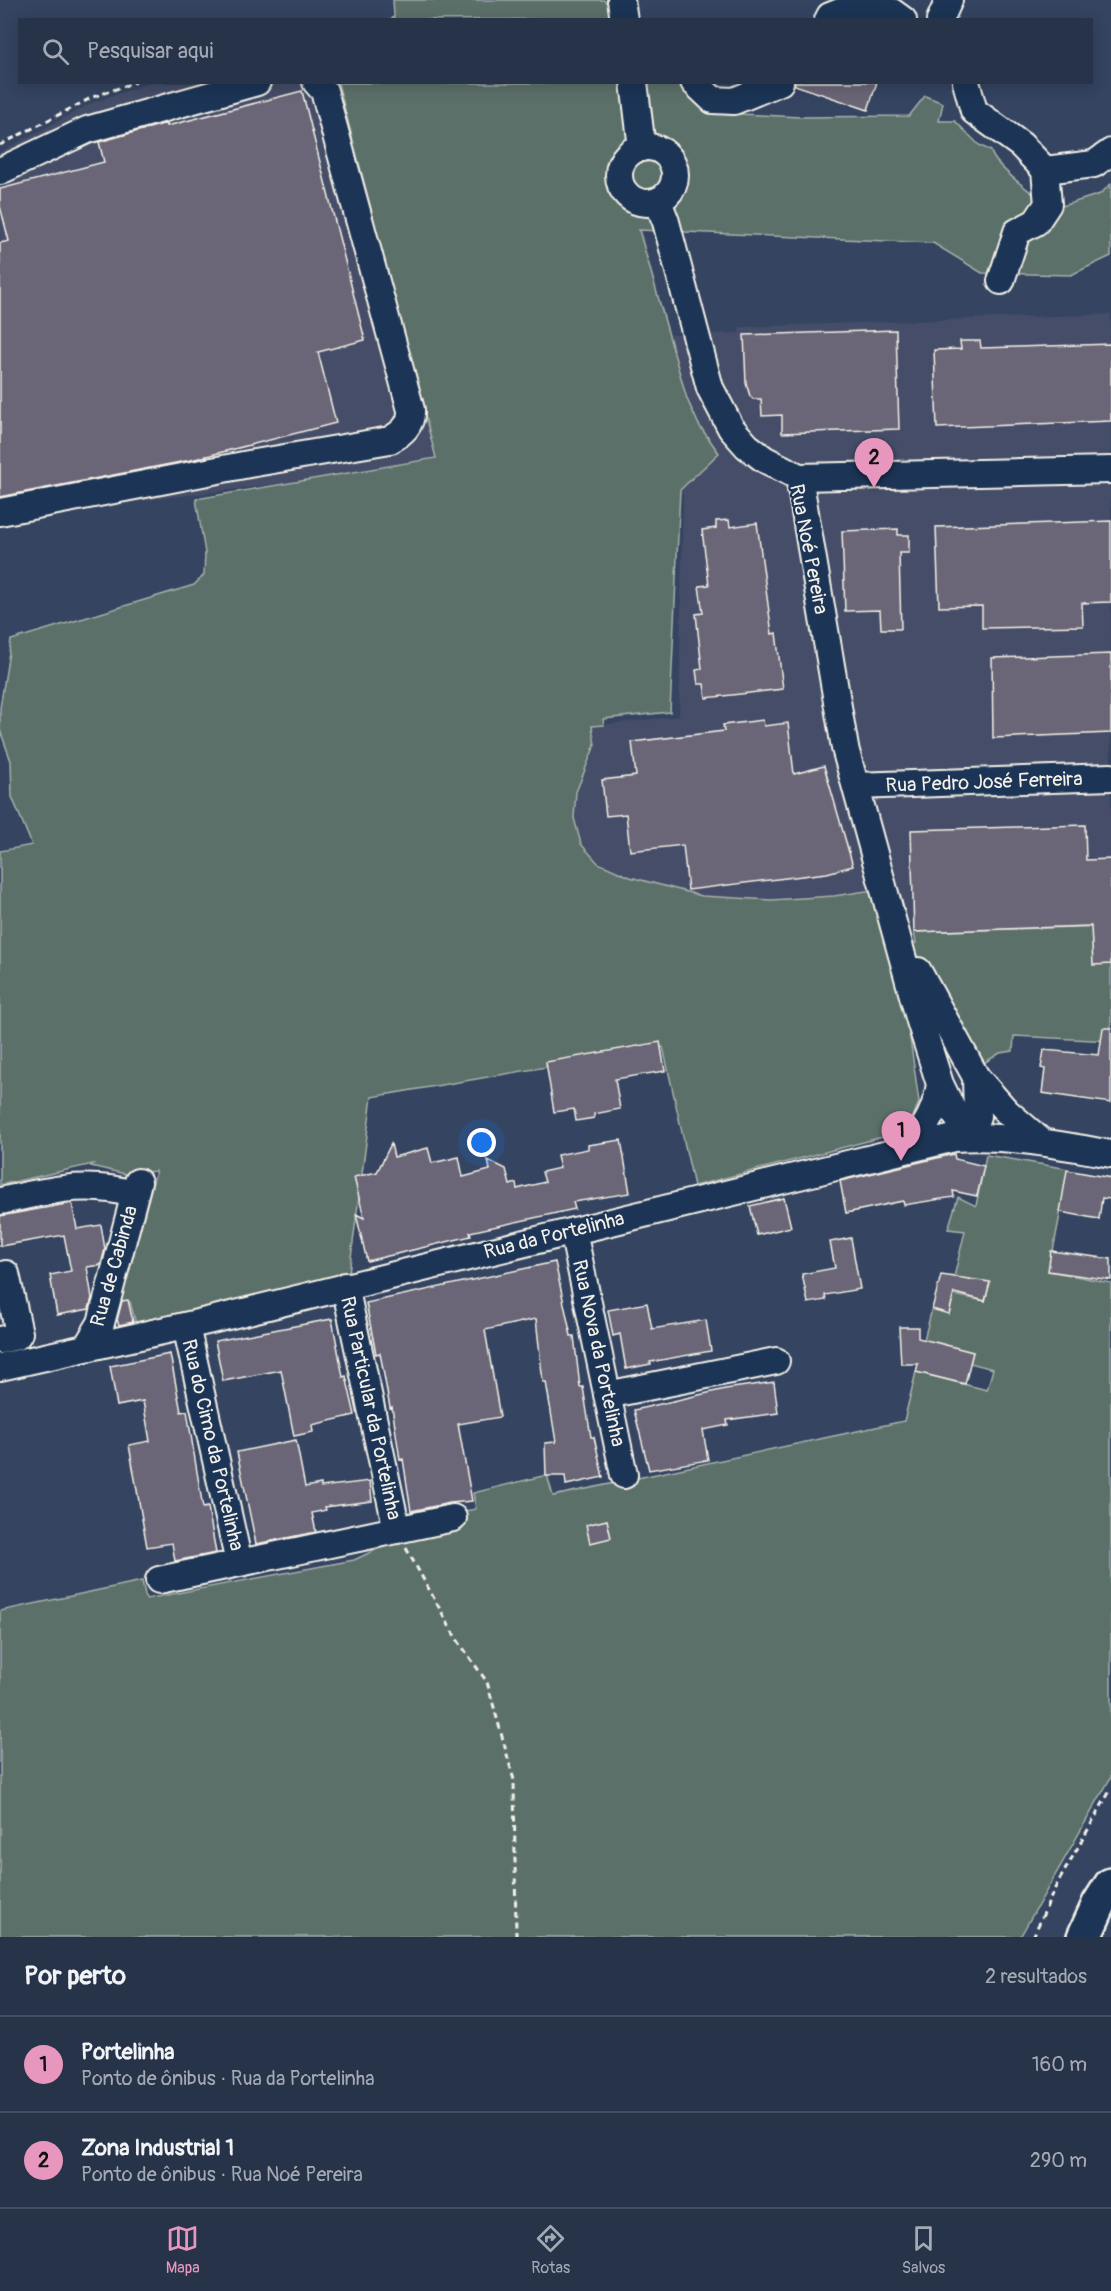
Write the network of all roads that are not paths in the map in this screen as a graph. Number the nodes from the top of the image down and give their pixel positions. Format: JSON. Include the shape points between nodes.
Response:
{"nodes":[{"id":1,"x":621,"y":0,"type":"edge"},
{"id":2,"x":949,"y":0,"type":"edge"},
{"id":3,"x":624,"y":18,"type":"edge"},
{"id":4,"x":829,"y":18,"type":"edge"},
{"id":5,"x":900,"y":18,"type":"edge"},
{"id":6,"x":941,"y":18,"type":"edge"},
{"id":7,"x":250,"y":84,"type":"edge"},
{"id":8,"x":318,"y":84,"type":"edge"},
{"id":9,"x":633,"y":84,"type":"edge"},
{"id":10,"x":696,"y":84,"type":"edge"},
{"id":11,"x":775,"y":84,"type":"edge"},
{"id":12,"x":967,"y":84,"type":"edge"},
{"id":13,"x":642,"y":148,"type":"junction"},
{"id":14,"x":1111,"y":152,"type":"edge"},
{"id":15,"x":1045,"y":170,"type":"junction"},
{"id":16,"x":0,"y":171,"type":"edge"},
{"id":17,"x":658,"y":201,"type":"junction"},
{"id":18,"x":1001,"y":281,"type":"dead end"},
{"id":19,"x":1111,"y":470,"type":"edge"},
{"id":20,"x":799,"y":477,"type":"junction"},
{"id":21,"x":0,"y":512,"type":"edge"},
{"id":22,"x":1111,"y":777,"type":"edge"},
{"id":23,"x":856,"y":786,"type":"junction"},
{"id":24,"x":898,"y":934,"type":"junction"},
{"id":25,"x":976,"y":1077,"type":"junction"},
{"id":26,"x":940,"y":1084,"type":"junction"},
{"id":27,"x":971,"y":1137,"type":"junction"},
{"id":28,"x":1042,"y":1142,"type":"junction"},
{"id":29,"x":911,"y":1148,"type":"junction"},
{"id":30,"x":1111,"y":1154,"type":"edge"},
{"id":31,"x":0,"y":1201,"type":"edge"},
{"id":32,"x":573,"y":1231,"type":"junction"},
{"id":33,"x":6,"y":1274,"type":"dead end"},
{"id":34,"x":345,"y":1286,"type":"junction"},
{"id":35,"x":186,"y":1326,"type":"junction"},
{"id":36,"x":0,"y":1340,"type":"edge"},
{"id":37,"x":86,"y":1348,"type":"junction"},
{"id":38,"x":776,"y":1361,"type":"dead end"},
{"id":39,"x":0,"y":1367,"type":"edge"},
{"id":40,"x":607,"y":1395,"type":"junction"},
{"id":41,"x":624,"y":1475,"type":"dead end"},
{"id":42,"x":453,"y":1518,"type":"dead end"},
{"id":43,"x":397,"y":1530,"type":"junction"},
{"id":44,"x":239,"y":1563,"type":"junction"},
{"id":45,"x":159,"y":1580,"type":"dead end"},
{"id":46,"x":1111,"y":1885,"type":"edge"},
{"id":47,"x":1084,"y":1937,"type":"edge"}],
"edges":[{"from":1,"to":3,"type":"street"},
{"from":2,"to":6,"type":"street"},
{"from":4,"to":5,"type":"street","via":[[850,8],[892,12]]},
{"from":7,"to":16,"type":"street","via":[[87,130]]},
{"from":8,"to":21,"type":"street","via":[[324,91],[411,410],[408,425],[390,440]]},
{"from":9,"to":13,"type":"street"},
{"from":10,"to":11,"type":"street","via":[[713,100],[734,102]]},
{"from":12,"to":15,"type":"street","via":[[974,111],[1021,146]]},
{"from":13,"to":17,"type":"street","via":[[660,150],[675,171],[672,189]]},
{"from":13,"to":17,"type":"street","via":[[626,157],[621,165],[621,184],[625,192],[640,202]]},
{"from":14,"to":15,"type":"street","via":[[1094,164]]},
{"from":15,"to":18,"type":"street","via":[[1048,204],[1036,222],[1017,232]]},
{"from":17,"to":20,"type":"street","name":"Rua Noé Pereira","via":[[710,388],[731,428],[747,446]]},
{"from":19,"to":20,"type":"street"},
{"from":20,"to":23,"type":"street","name":"Rua Noé Pereira","via":[[837,704]]},
{"from":22,"to":23,"type":"street","name":"Rua Pedro José Ferreira"},
{"from":23,"to":24,"type":"street","name":"Rua Noé Pereira"},
{"from":24,"to":25,"type":"street","name":"Rua Noé Pereira"},
{"from":24,"to":26,"type":"street","name":"Rua Noé Pereira"},
{"from":25,"to":27,"type":"street","name":"Rua Noé Pereira","via":[[977,1116]]},
{"from":25,"to":28,"type":"street","name":"Rua Noé Pereira","via":[[1006,1112]]},
{"from":26,"to":27,"type":"street","name":"Rua Noé Pereira"},
{"from":26,"to":29,"type":"street","via":[[931,1118]]},
{"from":27,"to":28,"type":"street","name":"Rua da Portelinha"},
{"from":27,"to":29,"type":"street","name":"Rua da Portelinha"},
{"from":28,"to":30,"type":"street","name":"Rua da Portelinha"},
{"from":29,"to":32,"type":"street","name":"Rua da Portelinha"},
{"from":31,"to":37,"type":"street","name":"Rua de Cabinda","via":[[63,1188],[136,1188],[101,1323]]},
{"from":32,"to":34,"type":"street","name":"Rua da Portelinha"},
{"from":32,"to":40,"type":"street","name":"Rua Nova da Portelinha"},
{"from":33,"to":36,"type":"street","via":[[19,1333]]},
{"from":34,"to":35,"type":"street","name":"Rua da Portelinha"},
{"from":34,"to":43,"type":"street","name":"Rua Particular da Portelinha"},
{"from":35,"to":37,"type":"street","name":"Rua da Portelinha"},
{"from":35,"to":44,"type":"street","name":"Rua do Cimo da Portelinha"},
{"from":37,"to":39,"type":"street","name":"Rua da Portelinha"},
{"from":38,"to":40,"type":"street"},
{"from":40,"to":41,"type":"street","name":"Rua Nova da Portelinha"},
{"from":42,"to":43,"type":"street"},
{"from":43,"to":44,"type":"street"},
{"from":44,"to":45,"type":"street"},
{"from":46,"to":47,"type":"highway"}]}
